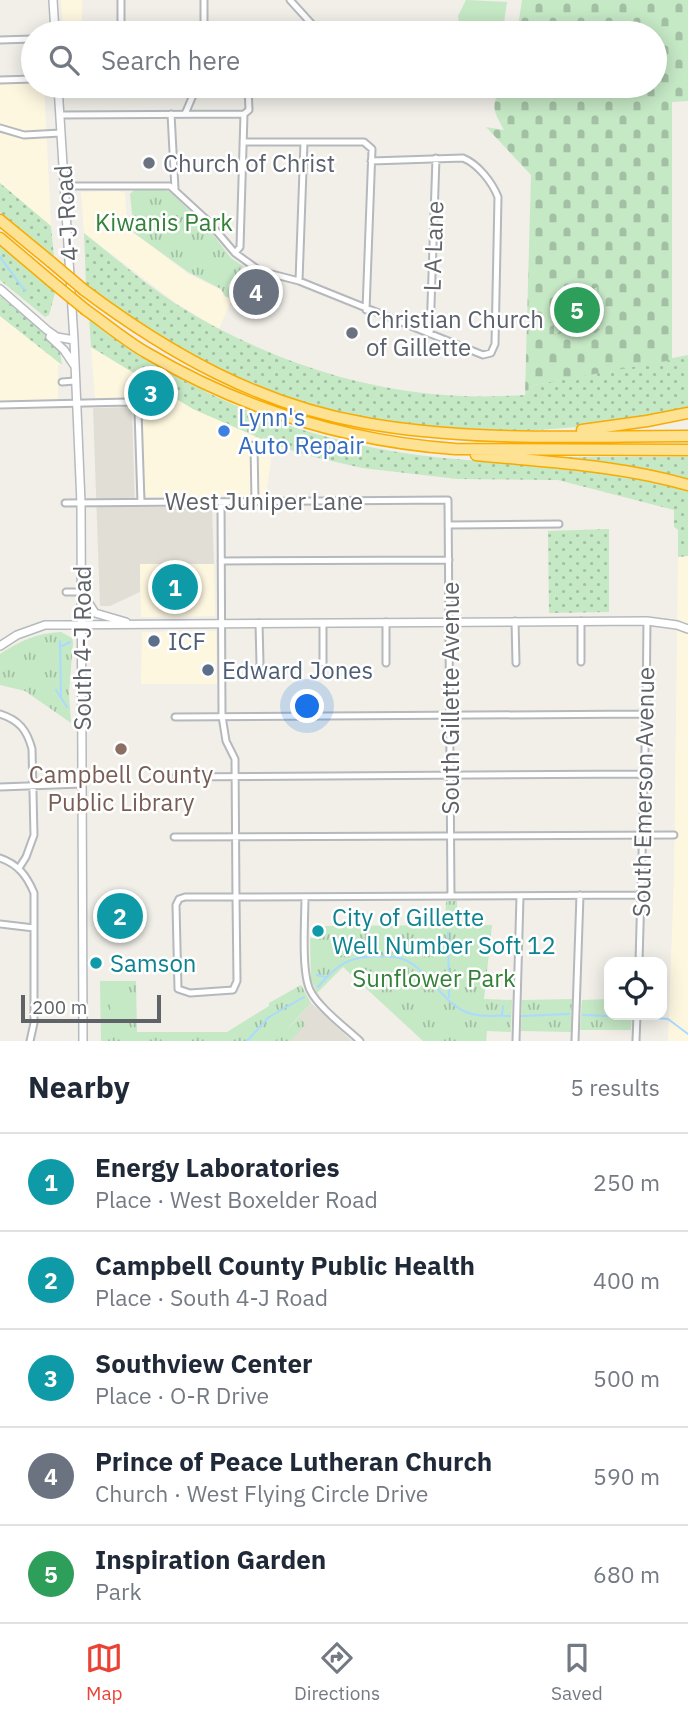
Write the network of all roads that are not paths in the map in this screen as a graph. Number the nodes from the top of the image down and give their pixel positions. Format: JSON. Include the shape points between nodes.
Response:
{"nodes":[{"id":1,"x":53,"y":0,"type":"edge"},
{"id":2,"x":121,"y":0,"type":"edge"},
{"id":3,"x":204,"y":0,"type":"edge"},
{"id":4,"x":289,"y":0,"type":"edge"},
{"id":5,"x":54,"y":21,"type":"edge"},
{"id":6,"x":121,"y":21,"type":"edge"},
{"id":7,"x":204,"y":21,"type":"edge"},
{"id":8,"x":309,"y":21,"type":"edge"},
{"id":9,"x":21,"y":39,"type":"edge"},
{"id":10,"x":0,"y":40,"type":"edge"},
{"id":11,"x":21,"y":79,"type":"edge"},
{"id":12,"x":0,"y":80,"type":"edge"},
{"id":13,"x":59,"y":98,"type":"edge"},
{"id":14,"x":192,"y":98,"type":"edge"},
{"id":15,"x":248,"y":98,"type":"edge"},
{"id":16,"x":171,"y":114,"type":"junction"},
{"id":17,"x":185,"y":114,"type":"junction"},
{"id":18,"x":244,"y":114,"type":"junction"},
{"id":19,"x":60,"y":115,"type":"junction"},
{"id":20,"x":0,"y":128,"type":"edge"},
{"id":21,"x":61,"y":134,"type":"junction"},
{"id":22,"x":243,"y":142,"type":"junction"},
{"id":23,"x":303,"y":142,"type":"junction"},
{"id":24,"x":436,"y":158,"type":"junction"},
{"id":25,"x":371,"y":161,"type":"junction"},
{"id":26,"x":65,"y":186,"type":"junction"},
{"id":27,"x":175,"y":189,"type":"junction"},
{"id":28,"x":0,"y":220,"type":"edge"},
{"id":29,"x":0,"y":238,"type":"edge"},
{"id":30,"x":235,"y":253,"type":"junction"},
{"id":31,"x":299,"y":281,"type":"junction"},
{"id":32,"x":0,"y":289,"type":"edge"},
{"id":33,"x":366,"y":310,"type":"junction"},
{"id":34,"x":47,"y":330,"type":"junction"},
{"id":35,"x":430,"y":334,"type":"junction"},
{"id":36,"x":74,"y":340,"type":"junction"},
{"id":37,"x":75,"y":367,"type":"junction"},
{"id":38,"x":75,"y":381,"type":"junction"},
{"id":39,"x":62,"y":382,"type":"dead end"},
{"id":40,"x":77,"y":403,"type":"junction"},
{"id":41,"x":0,"y":405,"type":"edge"},
{"id":42,"x":688,"y":413,"type":"edge"},
{"id":43,"x":321,"y":428,"type":"junction"},
{"id":44,"x":424,"y":431,"type":"junction"},
{"id":45,"x":688,"y":436,"type":"edge"},
{"id":46,"x":254,"y":445,"type":"dead end"},
{"id":47,"x":688,"y":450,"type":"edge"},
{"id":48,"x":688,"y":485,"type":"edge"},
{"id":49,"x":448,"y":500,"type":"joint"},
{"id":50,"x":141,"y":502,"type":"junction"},
{"id":51,"x":221,"y":502,"type":"junction"},
{"id":52,"x":254,"y":502,"type":"junction"},
{"id":53,"x":65,"y":503,"type":"dead end"},
{"id":54,"x":80,"y":503,"type":"junction"},
{"id":55,"x":559,"y":524,"type":"dead end"},
{"id":56,"x":448,"y":525,"type":"junction"},
{"id":57,"x":449,"y":560,"type":"junction"},
{"id":58,"x":221,"y":561,"type":"junction"},
{"id":59,"x":66,"y":592,"type":"dead end"},
{"id":60,"x":82,"y":592,"type":"junction"},
{"id":61,"x":515,"y":621,"type":"junction"},
{"id":62,"x":581,"y":621,"type":"junction"},
{"id":63,"x":647,"y":621,"type":"junction"},
{"id":64,"x":386,"y":622,"type":"junction"},
{"id":65,"x":449,"y":622,"type":"junction"},
{"id":66,"x":259,"y":623,"type":"junction"},
{"id":67,"x":323,"y":623,"type":"junction"},
{"id":68,"x":136,"y":624,"type":"junction"},
{"id":69,"x":222,"y":624,"type":"junction"},
{"id":70,"x":82,"y":625,"type":"junction"},
{"id":71,"x":688,"y":629,"type":"edge"},
{"id":72,"x":0,"y":646,"type":"edge"},
{"id":73,"x":582,"y":662,"type":"dead end"},
{"id":74,"x":323,"y":663,"type":"dead end"},
{"id":75,"x":386,"y":663,"type":"dead end"},
{"id":76,"x":516,"y":663,"type":"dead end"},
{"id":77,"x":260,"y":664,"type":"dead end"},
{"id":78,"x":0,"y":714,"type":"edge"},
{"id":79,"x":646,"y":714,"type":"junction"},
{"id":80,"x":450,"y":715,"type":"junction"},
{"id":81,"x":222,"y":716,"type":"junction"},
{"id":82,"x":174,"y":717,"type":"dead end"},
{"id":83,"x":449,"y":774,"type":"junction"},
{"id":84,"x":644,"y":774,"type":"junction"},
{"id":85,"x":174,"y":777,"type":"dead end"},
{"id":86,"x":236,"y":777,"type":"junction"},
{"id":87,"x":82,"y":784,"type":"junction"},
{"id":88,"x":33,"y":785,"type":"junction"},
{"id":89,"x":0,"y":787,"type":"edge"},
{"id":90,"x":451,"y":835,"type":"junction"},
{"id":91,"x":643,"y":835,"type":"junction"},
{"id":92,"x":674,"y":835,"type":"dead end"},
{"id":93,"x":174,"y":837,"type":"dead end"},
{"id":94,"x":236,"y":837,"type":"junction"},
{"id":95,"x":0,"y":858,"type":"edge"},
{"id":96,"x":19,"y":868,"type":"junction"},
{"id":97,"x":580,"y":895,"type":"junction"},
{"id":98,"x":641,"y":895,"type":"junction"},
{"id":99,"x":451,"y":896,"type":"junction"},
{"id":100,"x":520,"y":896,"type":"junction"},
{"id":101,"x":236,"y":897,"type":"junction"},
{"id":102,"x":305,"y":897,"type":"junction"},
{"id":103,"x":0,"y":924,"type":"edge"},
{"id":104,"x":34,"y":928,"type":"junction"},
{"id":105,"x":639,"y":957,"type":"edge"},
{"id":106,"x":637,"y":1020,"type":"edge"},
{"id":107,"x":30,"y":1041,"type":"edge"},
{"id":108,"x":83,"y":1041,"type":"edge"},
{"id":109,"x":360,"y":1041,"type":"edge"},
{"id":110,"x":516,"y":1041,"type":"edge"},
{"id":111,"x":575,"y":1041,"type":"edge"},
{"id":112,"x":636,"y":1041,"type":"edge"}],
"edges":[{"from":1,"to":5,"type":"main road"},
{"from":2,"to":6,"type":"street"},
{"from":3,"to":7,"type":"street"},
{"from":4,"to":8,"type":"street"},
{"from":9,"to":10,"type":"street"},
{"from":11,"to":12,"type":"street"},
{"from":13,"to":19,"type":"main road","name":"4-J Road"},
{"from":14,"to":17,"type":"street"},
{"from":15,"to":18,"type":"street","via":[[249,110]]},
{"from":16,"to":17,"type":"street"},
{"from":16,"to":19,"type":"street"},
{"from":16,"to":27,"type":"street"},
{"from":17,"to":18,"type":"street"},
{"from":18,"to":22,"type":"street"},
{"from":19,"to":21,"type":"main road","name":"4-J Road"},
{"from":20,"to":21,"type":"street","via":[[24,135]]},
{"from":21,"to":26,"type":"main road","name":"4-J Road"},
{"from":22,"to":23,"type":"street"},
{"from":22,"to":30,"type":"street","via":[[240,247]]},
{"from":23,"to":25,"type":"street","via":[[364,142],[372,149]]},
{"from":23,"to":31,"type":"street"},
{"from":24,"to":25,"type":"street"},
{"from":24,"to":35,"type":"street","name":"L A Lane"},
{"from":24,"to":35,"type":"street","via":[[470,161],[498,197],[495,344],[491,353],[483,355]]},
{"from":25,"to":33,"type":"street"},
{"from":26,"to":27,"type":"street","via":[[165,185]]},
{"from":26,"to":36,"type":"main road","name":"4-J Road"},
{"from":27,"to":30,"type":"street"},
{"from":28,"to":44,"type":"highway","bridge":true,"via":[[84,290],[189,360],[248,388],[331,416]]},
{"from":29,"to":43,"type":"highway","bridge":true,"via":[[145,352],[268,411]]},
{"from":30,"to":31,"type":"street","via":[[260,271]]},
{"from":31,"to":33,"type":"street"},
{"from":32,"to":34,"type":"main road"},
{"from":33,"to":35,"type":"street"},
{"from":34,"to":36,"type":"main road"},
{"from":34,"to":37,"type":"main road"},
{"from":36,"to":37,"type":"main road","name":"South 4-J Road"},
{"from":37,"to":38,"type":"main road","name":"South 4-J Road"},
{"from":38,"to":39,"type":"street"},
{"from":38,"to":40,"type":"main road","name":"South 4-J Road"},
{"from":40,"to":41,"type":"street"},
{"from":40,"to":50,"type":"street","via":[[135,405]]},
{"from":40,"to":54,"type":"main road","name":"South 4-J Road"},
{"from":42,"to":44,"type":"highway","via":[[586,430]]},
{"from":43,"to":47,"type":"highway","via":[[455,449]]},
{"from":43,"to":48,"type":"highway","via":[[376,444],[611,468]]},
{"from":44,"to":45,"type":"highway"},
{"from":46,"to":52,"type":"street"},
{"from":49,"to":52,"type":"street","name":"West Juniper Lane"},
{"from":49,"to":56,"type":"street","name":"South Gillette Avenue"},
{"from":50,"to":51,"type":"street","name":"West Juniper Lane"},
{"from":50,"to":54,"type":"street","name":"West Juniper Lane"},
{"from":51,"to":52,"type":"street","name":"West Juniper Lane"},
{"from":51,"to":58,"type":"street"},
{"from":53,"to":54,"type":"street","name":"West Juniper Lane"},
{"from":54,"to":60,"type":"main road","name":"South 4-J Road"},
{"from":55,"to":56,"type":"street"},
{"from":56,"to":57,"type":"street","name":"South Gillette Avenue"},
{"from":57,"to":58,"type":"street"},
{"from":57,"to":65,"type":"street","name":"South Gillette Avenue"},
{"from":58,"to":69,"type":"street"},
{"from":59,"to":60,"type":"street"},
{"from":60,"to":68,"type":"main road","via":[[95,613]]},
{"from":60,"to":70,"type":"main road","name":"South 4-J Road"},
{"from":61,"to":62,"type":"main road"},
{"from":61,"to":65,"type":"main road"},
{"from":61,"to":76,"type":"street"},
{"from":62,"to":63,"type":"main road"},
{"from":62,"to":73,"type":"street"},
{"from":63,"to":71,"type":"main road"},
{"from":63,"to":79,"type":"street","name":"South Emerson Avenue"},
{"from":64,"to":65,"type":"main road"},
{"from":64,"to":67,"type":"main road"},
{"from":64,"to":75,"type":"street"},
{"from":65,"to":80,"type":"street","name":"South Gillette Avenue"},
{"from":66,"to":67,"type":"main road"},
{"from":66,"to":69,"type":"main road"},
{"from":66,"to":77,"type":"street"},
{"from":67,"to":74,"type":"street"},
{"from":68,"to":69,"type":"main road"},
{"from":68,"to":70,"type":"main road"},
{"from":69,"to":81,"type":"street"},
{"from":70,"to":72,"type":"main road","via":[[45,625]]},
{"from":70,"to":87,"type":"main road","name":"South 4-J Road"},
{"from":78,"to":88,"type":"street","via":[[22,725],[29,737]]},
{"from":79,"to":80,"type":"street"},
{"from":79,"to":84,"type":"street","name":"South Emerson Avenue"},
{"from":80,"to":81,"type":"street"},
{"from":80,"to":83,"type":"street","name":"South Gillette Avenue"},
{"from":81,"to":82,"type":"street"},
{"from":81,"to":86,"type":"street"},
{"from":83,"to":84,"type":"street"},
{"from":83,"to":86,"type":"street"},
{"from":83,"to":90,"type":"street","name":"South Gillette Avenue"},
{"from":84,"to":91,"type":"street","name":"South Emerson Avenue"},
{"from":85,"to":86,"type":"street"},
{"from":86,"to":94,"type":"street"},
{"from":87,"to":88,"type":"street"},
{"from":87,"to":108,"type":"main road","name":"South 4-J Road"},
{"from":88,"to":89,"type":"street"},
{"from":88,"to":96,"type":"street","via":[[34,835]]},
{"from":90,"to":91,"type":"street"},
{"from":90,"to":94,"type":"street"},
{"from":90,"to":99,"type":"street","name":"South Gillette Avenue"},
{"from":91,"to":92,"type":"street"},
{"from":91,"to":98,"type":"street","name":"South Emerson Avenue"},
{"from":93,"to":94,"type":"street"},
{"from":94,"to":101,"type":"street"},
{"from":95,"to":96,"type":"street"},
{"from":96,"to":104,"type":"street","via":[[34,893]]},
{"from":97,"to":98,"type":"street"},
{"from":97,"to":100,"type":"street"},
{"from":97,"to":111,"type":"street"},
{"from":98,"to":105,"type":"street","name":"South Emerson Avenue"},
{"from":99,"to":100,"type":"street"},
{"from":99,"to":102,"type":"street"},
{"from":100,"to":110,"type":"street"},
{"from":101,"to":101,"type":"street","via":[[236,986],[228,992],[183,992],[176,984],[179,899]]},
{"from":101,"to":102,"type":"street"},
{"from":102,"to":109,"type":"street","via":[[308,987]]},
{"from":103,"to":104,"type":"street"},
{"from":104,"to":107,"type":"street"},
{"from":106,"to":112,"type":"street"}]}
